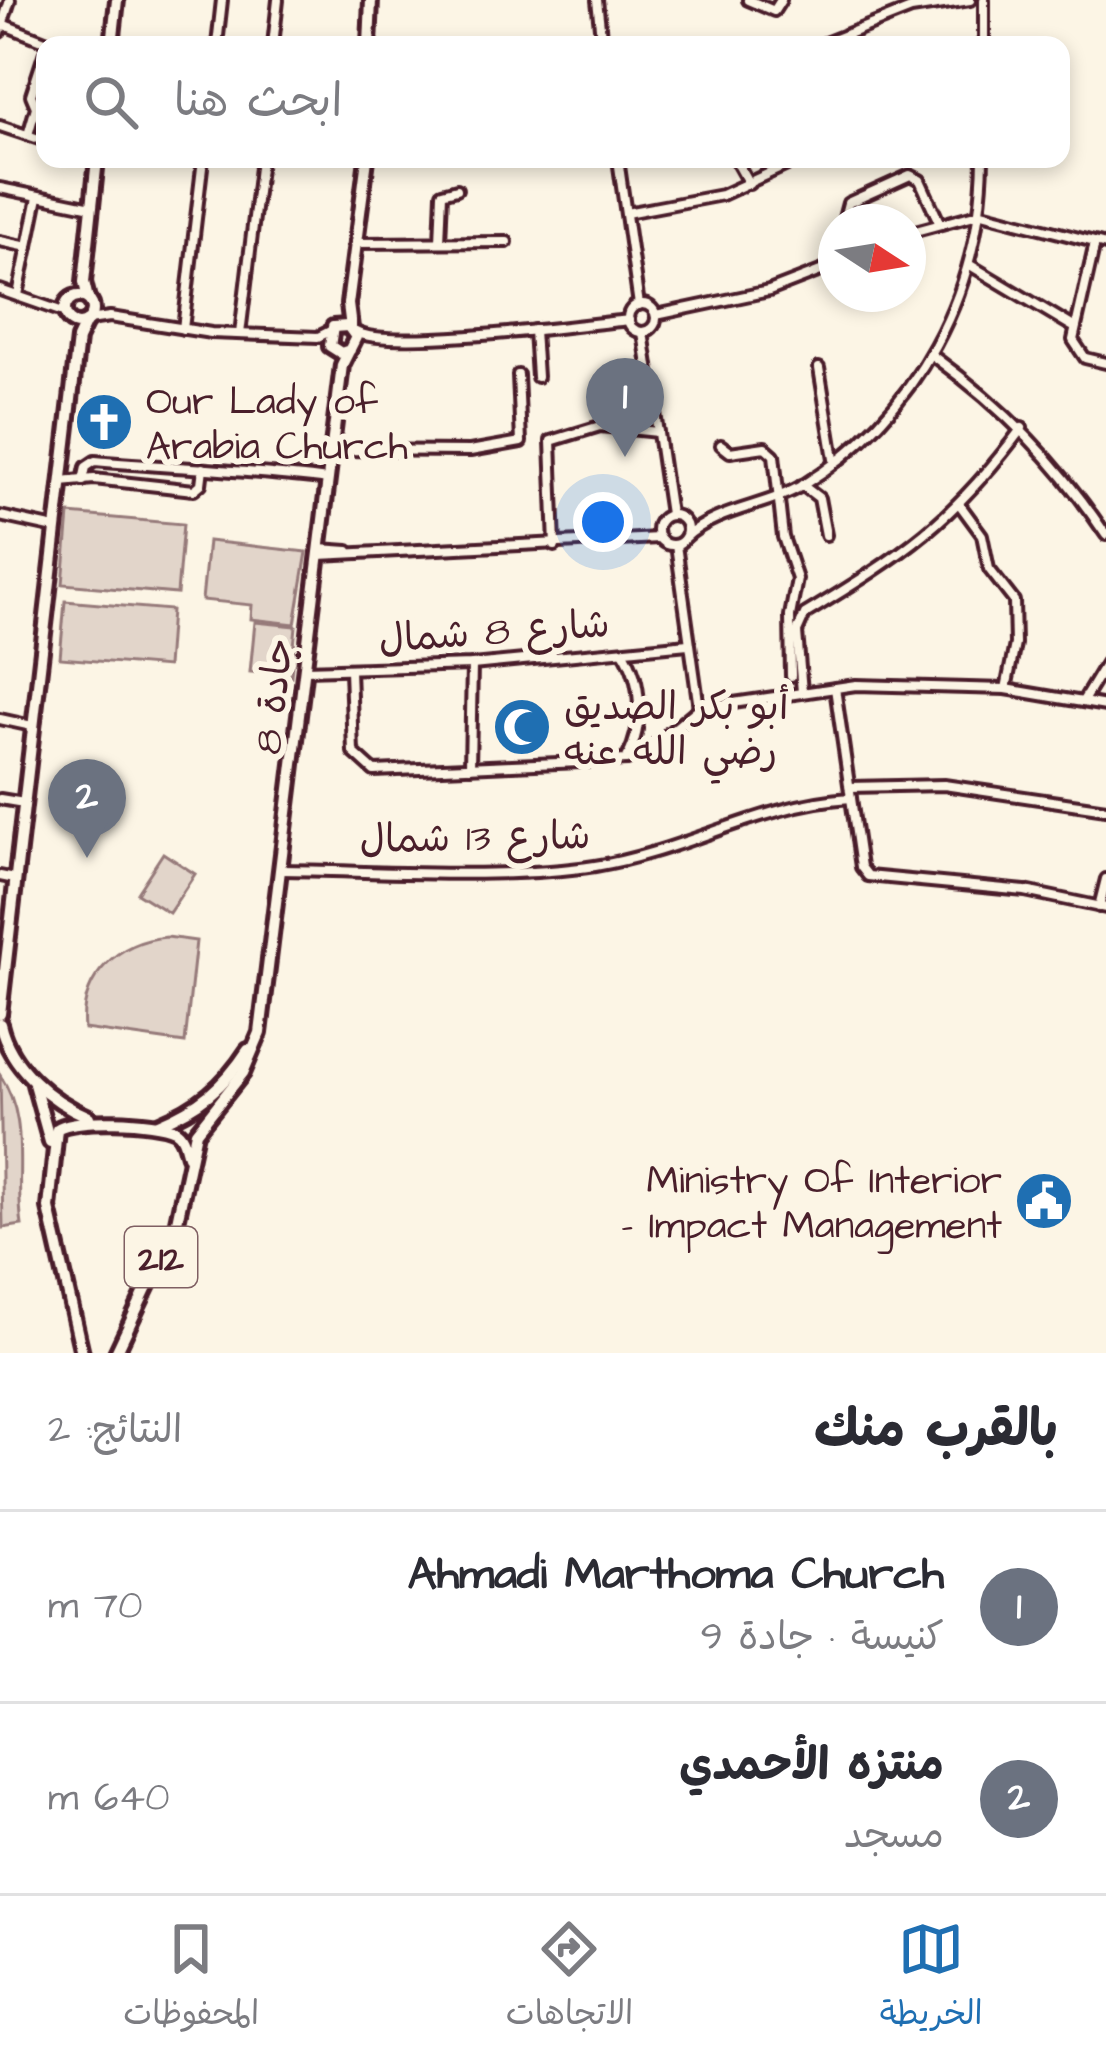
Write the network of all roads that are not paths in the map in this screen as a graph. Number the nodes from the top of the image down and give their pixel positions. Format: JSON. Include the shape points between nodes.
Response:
{"nodes":[{"id":1,"x":10,"y":0,"type":"edge"},
{"id":2,"x":117,"y":0,"type":"edge"},
{"id":3,"x":222,"y":0,"type":"edge"},
{"id":4,"x":278,"y":0,"type":"edge"},
{"id":5,"x":370,"y":0,"type":"edge"},
{"id":6,"x":597,"y":0,"type":"edge"},
{"id":7,"x":748,"y":0,"type":"edge"},
{"id":8,"x":781,"y":0,"type":"edge"},
{"id":9,"x":970,"y":0,"type":"edge"},
{"id":10,"x":984,"y":0,"type":"edge"},
{"id":11,"x":1,"y":28,"type":"edge"},
{"id":12,"x":113,"y":36,"type":"edge"},
{"id":13,"x":218,"y":36,"type":"edge"},
{"id":14,"x":274,"y":36,"type":"edge"},
{"id":15,"x":369,"y":36,"type":"edge"},
{"id":16,"x":601,"y":36,"type":"edge"},
{"id":17,"x":843,"y":36,"type":"edge"},
{"id":18,"x":984,"y":36,"type":"edge"},
{"id":19,"x":36,"y":41,"type":"edge"},
{"id":20,"x":36,"y":80,"type":"edge"},
{"id":21,"x":34,"y":85,"type":"joint"},
{"id":22,"x":0,"y":126,"type":"edge"},
{"id":23,"x":28,"y":135,"type":"junction"},
{"id":24,"x":36,"y":138,"type":"edge"},
{"id":25,"x":96,"y":168,"type":"edge"},
{"id":26,"x":202,"y":168,"type":"edge"},
{"id":27,"x":260,"y":168,"type":"edge"},
{"id":28,"x":362,"y":168,"type":"edge"},
{"id":29,"x":619,"y":168,"type":"edge"},
{"id":30,"x":740,"y":168,"type":"edge"},
{"id":31,"x":780,"y":168,"type":"edge"},
{"id":32,"x":982,"y":168,"type":"edge"},
{"id":33,"x":749,"y":184,"type":"junction"},
{"id":34,"x":0,"y":188,"type":"edge"},
{"id":35,"x":457,"y":190,"type":"dead end"},
{"id":36,"x":38,"y":197,"type":"junction"},
{"id":37,"x":848,"y":204,"type":"edge"},
{"id":38,"x":92,"y":207,"type":"junction"},
{"id":39,"x":626,"y":214,"type":"junction"},
{"id":40,"x":982,"y":214,"type":"junction"},
{"id":41,"x":939,"y":223,"type":"junction"},
{"id":42,"x":926,"y":227,"type":"edge"},
{"id":43,"x":0,"y":241,"type":"edge"},
{"id":44,"x":440,"y":242,"type":"junction"},
{"id":45,"x":507,"y":242,"type":"dead end"},
{"id":46,"x":355,"y":243,"type":"junction"},
{"id":47,"x":1101,"y":244,"type":"edge"},
{"id":48,"x":28,"y":247,"type":"junction"},
{"id":49,"x":970,"y":265,"type":"junction"},
{"id":50,"x":818,"y":272,"type":"edge"},
{"id":51,"x":84,"y":281,"type":"junction"},
{"id":52,"x":0,"y":290,"type":"edge"},
{"id":53,"x":18,"y":296,"type":"junction"},
{"id":54,"x":90,"y":301,"type":"junction"},
{"id":55,"x":348,"y":304,"type":"junction"},
{"id":56,"x":639,"y":305,"type":"junction"},
{"id":57,"x":70,"y":308,"type":"junction"},
{"id":58,"x":656,"y":315,"type":"junction"},
{"id":59,"x":110,"y":316,"type":"junction"},
{"id":60,"x":629,"y":320,"type":"junction"},
{"id":61,"x":88,"y":321,"type":"junction"},
{"id":62,"x":1072,"y":326,"type":"junction"},
{"id":63,"x":352,"y":328,"type":"junction"},
{"id":64,"x":183,"y":329,"type":"junction"},
{"id":65,"x":332,"y":329,"type":"junction"},
{"id":66,"x":533,"y":330,"type":"junction"},
{"id":67,"x":643,"y":332,"type":"junction"},
{"id":68,"x":240,"y":334,"type":"junction"},
{"id":69,"x":318,"y":337,"type":"junction"},
{"id":70,"x":365,"y":337,"type":"junction"},
{"id":71,"x":78,"y":339,"type":"junction"},
{"id":72,"x":342,"y":349,"type":"junction"},
{"id":73,"x":933,"y":356,"type":"junction"},
{"id":74,"x":1106,"y":363,"type":"edge"},
{"id":75,"x":819,"y":368,"type":"dead end"},
{"id":76,"x":518,"y":375,"type":"dead end"},
{"id":77,"x":537,"y":377,"type":"dead end"},
{"id":78,"x":653,"y":400,"type":"junction"},
{"id":79,"x":1022,"y":428,"type":"junction"},
{"id":80,"x":621,"y":429,"type":"junction"},
{"id":81,"x":658,"y":432,"type":"junction"},
{"id":82,"x":721,"y":445,"type":"dead end"},
{"id":83,"x":331,"y":450,"type":"junction"},
{"id":84,"x":834,"y":460,"type":"junction"},
{"id":85,"x":203,"y":469,"type":"junction"},
{"id":86,"x":328,"y":480,"type":"junction"},
{"id":87,"x":83,"y":481,"type":"junction"},
{"id":88,"x":61,"y":482,"type":"junction"},
{"id":89,"x":802,"y":485,"type":"junction"},
{"id":90,"x":777,"y":497,"type":"junction"},
{"id":91,"x":960,"y":505,"type":"junction"},
{"id":92,"x":670,"y":514,"type":"junction"},
{"id":93,"x":0,"y":516,"type":"edge"},
{"id":94,"x":685,"y":521,"type":"junction"},
{"id":95,"x":712,"y":522,"type":"junction"},
{"id":96,"x":658,"y":523,"type":"junction"},
{"id":97,"x":1102,"y":524,"type":"edge"},
{"id":98,"x":55,"y":528,"type":"junction"},
{"id":99,"x":826,"y":535,"type":"dead end"},
{"id":100,"x":633,"y":536,"type":"junction"},
{"id":101,"x":1106,"y":536,"type":"edge"},
{"id":102,"x":658,"y":538,"type":"junction"},
{"id":103,"x":680,"y":541,"type":"junction"},
{"id":104,"x":555,"y":546,"type":"junction"},
{"id":105,"x":319,"y":552,"type":"junction"},
{"id":106,"x":688,"y":644,"type":"junction"},
{"id":107,"x":623,"y":651,"type":"junction"},
{"id":108,"x":1106,"y":663,"type":"edge"},
{"id":109,"x":472,"y":665,"type":"junction"},
{"id":110,"x":305,"y":670,"type":"junction"},
{"id":111,"x":350,"y":670,"type":"junction"},
{"id":112,"x":791,"y":676,"type":"dead end"},
{"id":113,"x":835,"y":688,"type":"junction"},
{"id":114,"x":1006,"y":689,"type":"junction"},
{"id":115,"x":802,"y":692,"type":"junction"},
{"id":116,"x":1083,"y":701,"type":"junction"},
{"id":117,"x":1106,"y":706,"type":"edge"},
{"id":118,"x":699,"y":708,"type":"junction"},
{"id":119,"x":0,"y":719,"type":"edge"},
{"id":120,"x":32,"y":726,"type":"junction"},
{"id":121,"x":627,"y":760,"type":"junction"},
{"id":122,"x":470,"y":767,"type":"junction"},
{"id":123,"x":851,"y":792,"type":"junction"},
{"id":124,"x":0,"y":799,"type":"edge"},
{"id":125,"x":23,"y":803,"type":"junction"},
{"id":126,"x":1106,"y":809,"type":"edge"},
{"id":127,"x":283,"y":866,"type":"junction"},
{"id":128,"x":0,"y":876,"type":"edge"},
{"id":129,"x":15,"y":879,"type":"junction"},
{"id":130,"x":1106,"y":879,"type":"edge"},
{"id":131,"x":1103,"y":908,"type":"edge"},
{"id":132,"x":3,"y":960,"type":"edge"},
{"id":133,"x":0,"y":1014,"type":"edge"},
{"id":134,"x":0,"y":1024,"type":"edge"},
{"id":135,"x":260,"y":1033,"type":"junction"},
{"id":136,"x":4,"y":1049,"type":"edge"},
{"id":137,"x":32,"y":1078,"type":"junction"},
{"id":138,"x":98,"y":1121,"type":"junction"},
{"id":139,"x":153,"y":1126,"type":"junction"},
{"id":140,"x":51,"y":1151,"type":"junction"},
{"id":141,"x":188,"y":1156,"type":"junction"},
{"id":142,"x":82,"y":1353,"type":"edge"},
{"id":143,"x":116,"y":1353,"type":"edge"}],
"edges":[{"from":1,"to":11,"type":"street"},
{"from":2,"to":12,"type":"main road"},
{"from":3,"to":13,"type":"street"},
{"from":4,"to":14,"type":"street"},
{"from":5,"to":15,"type":"main road"},
{"from":6,"to":16,"type":"street"},
{"from":7,"to":8,"type":"street","via":[[774,11]]},
{"from":9,"to":17,"type":"street","via":[[911,9]]},
{"from":10,"to":18,"type":"street"},
{"from":11,"to":19,"type":"street"},
{"from":20,"to":21,"type":"street"},
{"from":21,"to":23,"type":"street"},
{"from":22,"to":23,"type":"street"},
{"from":23,"to":24,"type":"street"},
{"from":25,"to":38,"type":"main road"},
{"from":26,"to":64,"type":"street"},
{"from":27,"to":68,"type":"street"},
{"from":28,"to":46,"type":"main road"},
{"from":29,"to":39,"type":"street"},
{"from":30,"to":33,"type":"street"},
{"from":31,"to":33,"type":"street"},
{"from":32,"to":40,"type":"street"},
{"from":33,"to":39,"type":"street"},
{"from":34,"to":36,"type":"street"},
{"from":35,"to":44,"type":"street","via":[[442,193]]},
{"from":36,"to":38,"type":"street"},
{"from":36,"to":48,"type":"street"},
{"from":37,"to":41,"type":"street","via":[[910,175]]},
{"from":38,"to":51,"type":"main road"},
{"from":39,"to":56,"type":"street"},
{"from":40,"to":41,"type":"street"},
{"from":40,"to":47,"type":"street"},
{"from":40,"to":49,"type":"street"},
{"from":41,"to":42,"type":"street"},
{"from":43,"to":48,"type":"street"},
{"from":44,"to":45,"type":"street"},
{"from":44,"to":46,"type":"street"},
{"from":46,"to":55,"type":"main road"},
{"from":47,"to":62,"type":"street"},
{"from":48,"to":53,"type":"street"},
{"from":49,"to":62,"type":"street"},
{"from":49,"to":73,"type":"street"},
{"from":50,"to":58,"type":"street"},
{"from":51,"to":54,"type":"main road"},
{"from":51,"to":57,"type":"main road"},
{"from":52,"to":53,"type":"street"},
{"from":53,"to":57,"type":"street"},
{"from":54,"to":57,"type":"main road"},
{"from":54,"to":59,"type":"street"},
{"from":54,"to":61,"type":"main road"},
{"from":55,"to":63,"type":"main road"},
{"from":55,"to":65,"type":"main road"},
{"from":56,"to":58,"type":"street"},
{"from":56,"to":60,"type":"street"},
{"from":57,"to":61,"type":"main road"},
{"from":57,"to":71,"type":"main road"},
{"from":58,"to":67,"type":"street"},
{"from":59,"to":61,"type":"street"},
{"from":59,"to":64,"type":"street"},
{"from":60,"to":66,"type":"street"},
{"from":60,"to":67,"type":"street"},
{"from":61,"to":71,"type":"main road"},
{"from":62,"to":74,"type":"street","via":[[1077,350]]},
{"from":63,"to":65,"type":"main road"},
{"from":63,"to":70,"type":"street"},
{"from":63,"to":72,"type":"main road"},
{"from":64,"to":68,"type":"street"},
{"from":65,"to":69,"type":"street"},
{"from":65,"to":72,"type":"main road"},
{"from":66,"to":70,"type":"street"},
{"from":66,"to":77,"type":"street"},
{"from":67,"to":78,"type":"street"},
{"from":68,"to":69,"type":"street"},
{"from":69,"to":72,"type":"street"},
{"from":70,"to":72,"type":"street"},
{"from":71,"to":88,"type":"main road"},
{"from":72,"to":83,"type":"main road","name":"جادة 8"},
{"from":73,"to":79,"type":"street"},
{"from":73,"to":84,"type":"street","via":[[869,432]]},
{"from":75,"to":84,"type":"street"},
{"from":76,"to":83,"type":"street","via":[[521,442],[470,451]]},
{"from":78,"to":80,"type":"street","via":[[624,406]]},
{"from":78,"to":81,"type":"street"},
{"from":79,"to":91,"type":"street"},
{"from":79,"to":97,"type":"street"},
{"from":80,"to":81,"type":"street"},
{"from":80,"to":104,"type":"street","via":[[600,426],[551,441]]},
{"from":81,"to":92,"type":"street"},
{"from":82,"to":90,"type":"street","via":[[730,452],[770,448]]},
{"from":83,"to":86,"type":"main road","name":"جادة 8"},
{"from":84,"to":89,"type":"street"},
{"from":85,"to":86,"type":"street"},
{"from":85,"to":87,"type":"street","via":[[95,461]]},
{"from":85,"to":87,"type":"street","via":[[194,490]]},
{"from":86,"to":105,"type":"main road","name":"جادة 8"},
{"from":87,"to":88,"type":"street"},
{"from":88,"to":98,"type":"main road"},
{"from":89,"to":90,"type":"street"},
{"from":89,"to":99,"type":"street","via":[[819,498]]},
{"from":90,"to":95,"type":"street"},
{"from":90,"to":112,"type":"street","via":[[797,579]]},
{"from":91,"to":114,"type":"street","via":[[1014,602]]},
{"from":91,"to":115,"type":"street","via":[[899,557],[805,614],[797,632]]},
{"from":92,"to":94,"type":"street"},
{"from":92,"to":96,"type":"street"},
{"from":93,"to":98,"type":"street"},
{"from":94,"to":95,"type":"street"},
{"from":94,"to":103,"type":"street"},
{"from":95,"to":103,"type":"street"},
{"from":96,"to":100,"type":"street"},
{"from":96,"to":102,"type":"street"},
{"from":97,"to":101,"type":"street"},
{"from":98,"to":120,"type":"main road"},
{"from":100,"to":102,"type":"street"},
{"from":100,"to":104,"type":"street"},
{"from":102,"to":103,"type":"street"},
{"from":103,"to":106,"type":"street"},
{"from":104,"to":105,"type":"street"},
{"from":105,"to":110,"type":"main road","name":"جادة 8"},
{"from":106,"to":107,"type":"street","name":"شارع 8 شمال"},
{"from":106,"to":118,"type":"street"},
{"from":107,"to":109,"type":"street","name":"شارع 8 شمال"},
{"from":107,"to":121,"type":"street","via":[[638,694]]},
{"from":108,"to":116,"type":"street"},
{"from":109,"to":111,"type":"street","name":"شارع 8 شمال"},
{"from":109,"to":122,"type":"street"},
{"from":110,"to":111,"type":"street","name":"شارع 8 شمال"},
{"from":110,"to":127,"type":"main road","name":"جادة 8"},
{"from":111,"to":122,"type":"street","via":[[351,740],[361,764],[374,771]]},
{"from":113,"to":114,"type":"street"},
{"from":113,"to":115,"type":"street"},
{"from":113,"to":123,"type":"street"},
{"from":114,"to":116,"type":"street"},
{"from":115,"to":118,"type":"street"},
{"from":116,"to":117,"type":"street"},
{"from":118,"to":121,"type":"street"},
{"from":119,"to":120,"type":"street"},
{"from":120,"to":125,"type":"main road"},
{"from":121,"to":122,"type":"street"},
{"from":123,"to":126,"type":"street","name":"شارع 13 شمال","via":[[944,785]]},
{"from":123,"to":127,"type":"street","name":"شارع 13 شمال","via":[[594,867]]},
{"from":123,"to":131,"type":"street","via":[[868,876],[1025,891]]},
{"from":124,"to":125,"type":"street"},
{"from":125,"to":129,"type":"main road"},
{"from":127,"to":135,"type":"main road","name":"جادة 8"},
{"from":128,"to":129,"type":"street"},
{"from":129,"to":132,"type":"main road"},
{"from":130,"to":131,"type":"street"},
{"from":132,"to":133,"type":"main road"},
{"from":134,"to":136,"type":"main road"},
{"from":135,"to":139,"type":"main road","name":"جادة 8","via":[[220,1088]]},
{"from":135,"to":141,"type":"main road","name":"جادة 8"},
{"from":136,"to":137,"type":"main road"},
{"from":137,"to":138,"type":"main road","via":[[67,1108]]},
{"from":137,"to":140,"type":"main road"},
{"from":138,"to":139,"type":"main road"},
{"from":138,"to":140,"type":"main road","via":[[62,1125]]},
{"from":139,"to":141,"type":"main road","via":[[178,1132]]},
{"from":140,"to":142,"type":"main road","number":"212","via":[[49,1208]]},
{"from":141,"to":143,"type":"main road","number":"212","via":[[178,1220]]}]}
